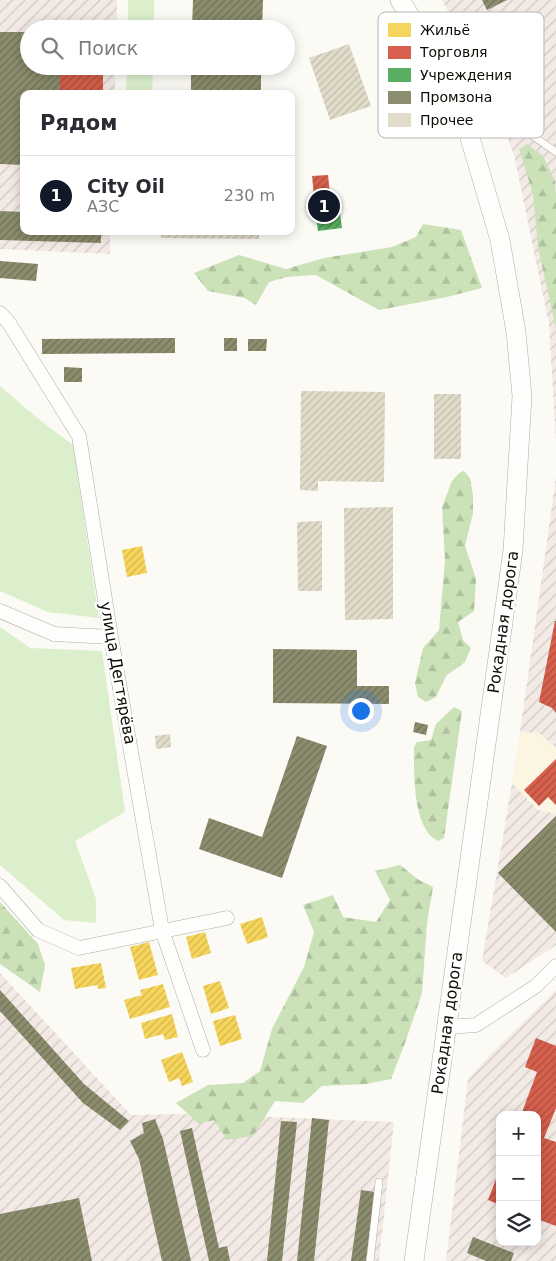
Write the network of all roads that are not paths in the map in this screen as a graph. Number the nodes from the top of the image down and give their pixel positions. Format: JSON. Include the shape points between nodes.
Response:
{"nodes":[{"id":1,"x":400,"y":0,"type":"edge"},
{"id":2,"x":407,"y":12,"type":"edge"},
{"id":3,"x":470,"y":138,"type":"edge"},
{"id":4,"x":536,"y":138,"type":"edge"},
{"id":5,"x":556,"y":152,"type":"edge"},
{"id":6,"x":0,"y":312,"type":"edge"},
{"id":7,"x":0,"y":610,"type":"edge"},
{"id":8,"x":111,"y":637,"type":"junction"},
{"id":9,"x":0,"y":886,"type":"edge"},
{"id":10,"x":227,"y":918,"type":"dead end"},
{"id":11,"x":162,"y":930,"type":"junction"},
{"id":12,"x":556,"y":966,"type":"edge"},
{"id":13,"x":446,"y":1027,"type":"junction"},
{"id":14,"x":203,"y":1050,"type":"dead end"},
{"id":15,"x":380,"y":1182,"type":"dead end"},
{"id":16,"x":370,"y":1261,"type":"edge"},
{"id":17,"x":414,"y":1261,"type":"edge"}],
"edges":[{"from":1,"to":2,"type":"main road","name":"Рокадная дорога"},
{"from":3,"to":13,"type":"main road","name":"Рокадная дорога","via":[[500,240],[516,332],[522,396],[513,550]]},
{"from":4,"to":5,"type":"lane"},
{"from":6,"to":8,"type":"street","name":"улица Дегтярёва","via":[[79,436]]},
{"from":7,"to":8,"type":"street","via":[[54,634]]},
{"from":8,"to":11,"type":"street","name":"улица Дегтярёва"},
{"from":9,"to":11,"type":"street","via":[[38,930],[79,948]]},
{"from":10,"to":11,"type":"street"},
{"from":11,"to":14,"type":"street","name":"улица Дегтярёва"},
{"from":12,"to":13,"type":"street","via":[[536,986],[476,1025]]},
{"from":13,"to":17,"type":"main road","name":"Рокадная дорога"},
{"from":15,"to":16,"type":"lane"}]}
